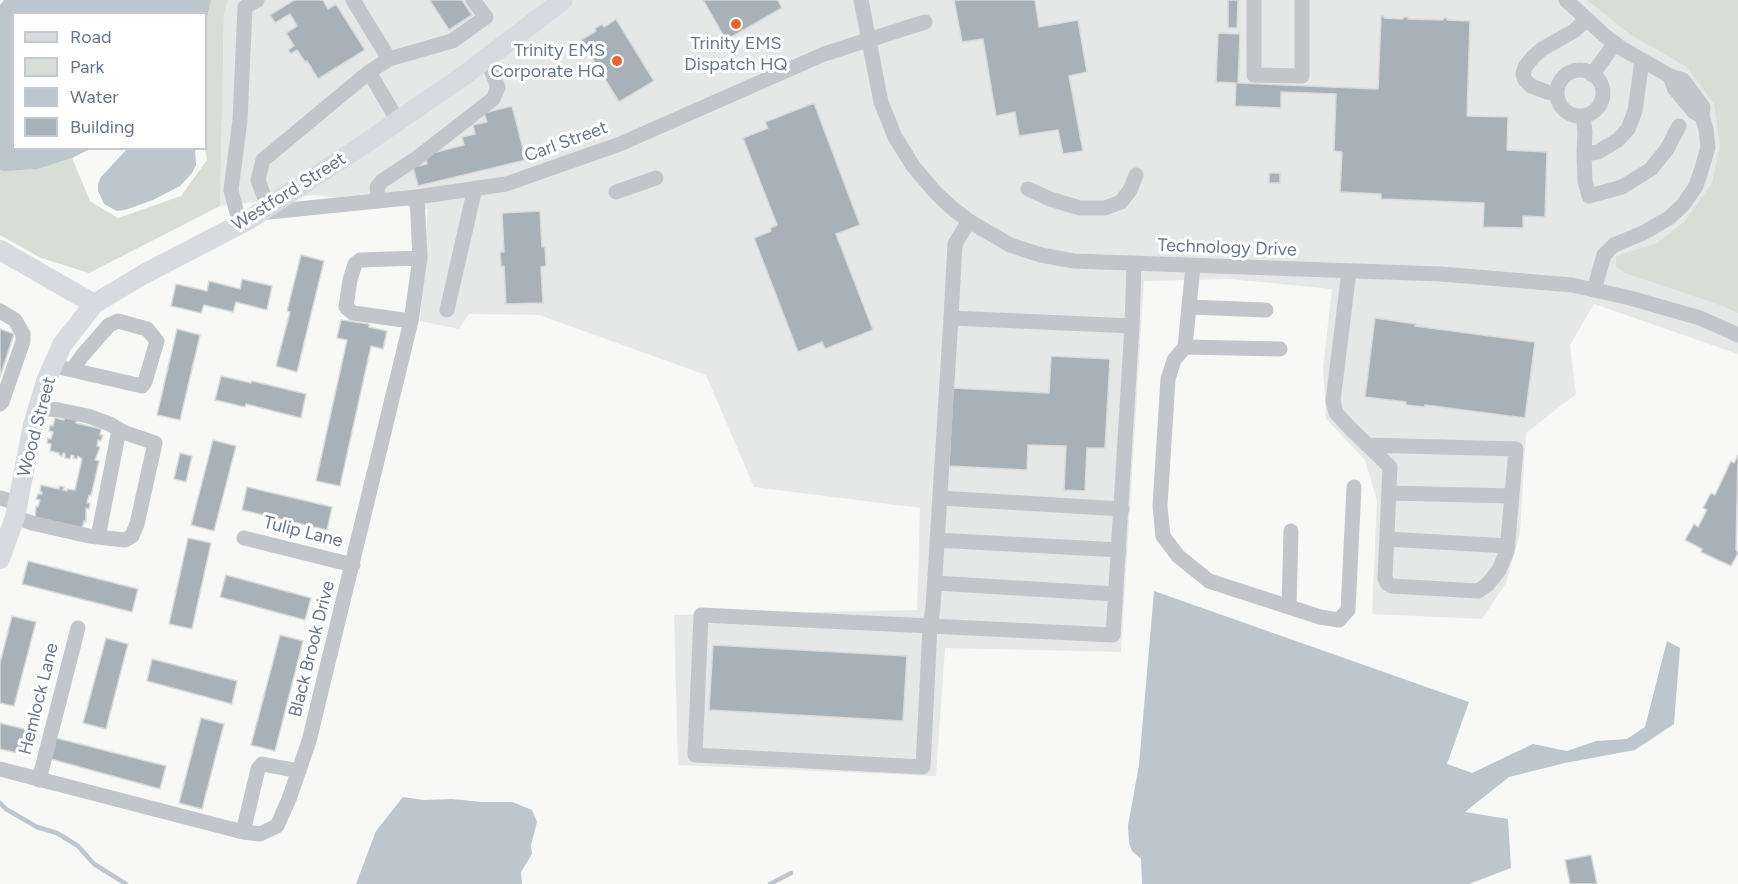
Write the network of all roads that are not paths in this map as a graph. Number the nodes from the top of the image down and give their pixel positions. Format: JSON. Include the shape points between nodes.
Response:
{"nodes":[{"id":1,"x":257,"y":0,"type":"edge"},
{"id":2,"x":353,"y":0,"type":"edge"},
{"id":3,"x":473,"y":0,"type":"edge"},
{"id":4,"x":563,"y":0,"type":"edge"},
{"id":5,"x":861,"y":0,"type":"edge"},
{"id":6,"x":1254,"y":0,"type":"edge"},
{"id":7,"x":1302,"y":0,"type":"edge"},
{"id":8,"x":1566,"y":0,"type":"edge"},
{"id":9,"x":1587,"y":20,"type":"junction"},
{"id":10,"x":925,"y":22,"type":"dead end"},
{"id":11,"x":868,"y":40,"type":"junction"},
{"id":12,"x":1614,"y":43,"type":"junction"},
{"id":13,"x":486,"y":58,"type":"junction"},
{"id":14,"x":389,"y":59,"type":"junction"},
{"id":15,"x":1642,"y":60,"type":"junction"},
{"id":16,"x":369,"y":72,"type":"junction"},
{"id":17,"x":1592,"y":75,"type":"junction"},
{"id":18,"x":1557,"y":93,"type":"junction"},
{"id":19,"x":1582,"y":116,"type":"junction"},
{"id":20,"x":398,"y":121,"type":"junction"},
{"id":21,"x":1679,"y":126,"type":"dead end"},
{"id":22,"x":1584,"y":154,"type":"junction"},
{"id":23,"x":1136,"y":175,"type":"dead end"},
{"id":24,"x":656,"y":178,"type":"dead end"},
{"id":25,"x":475,"y":188,"type":"junction"},
{"id":26,"x":1028,"y":189,"type":"dead end"},
{"id":27,"x":616,"y":192,"type":"dead end"},
{"id":28,"x":417,"y":197,"type":"junction"},
{"id":29,"x":379,"y":201,"type":"junction"},
{"id":30,"x":264,"y":210,"type":"junction"},
{"id":31,"x":969,"y":221,"type":"junction"},
{"id":32,"x":240,"y":225,"type":"junction"},
{"id":33,"x":0,"y":250,"type":"edge"},
{"id":34,"x":420,"y":258,"type":"junction"},
{"id":35,"x":1134,"y":264,"type":"junction"},
{"id":36,"x":1193,"y":266,"type":"junction"},
{"id":37,"x":1349,"y":272,"type":"junction"},
{"id":38,"x":1594,"y":290,"type":"junction"},
{"id":39,"x":94,"y":304,"type":"junction"},
{"id":40,"x":1190,"y":307,"type":"junction"},
{"id":41,"x":447,"y":310,"type":"dead end"},
{"id":42,"x":1266,"y":310,"type":"dead end"},
{"id":43,"x":0,"y":311,"type":"edge"},
{"id":44,"x":951,"y":318,"type":"junction"},
{"id":45,"x":411,"y":321,"type":"junction"},
{"id":46,"x":1132,"y":326,"type":"junction"},
{"id":47,"x":1738,"y":335,"type":"edge"},
{"id":48,"x":1185,"y":347,"type":"junction"},
{"id":49,"x":1280,"y":349,"type":"dead end"},
{"id":50,"x":53,"y":366,"type":"junction"},
{"id":51,"x":72,"y":370,"type":"junction"},
{"id":52,"x":0,"y":404,"type":"edge"},
{"id":53,"x":38,"y":408,"type":"junction"},
{"id":54,"x":119,"y":430,"type":"junction"},
{"id":55,"x":1367,"y":445,"type":"junction"},
{"id":56,"x":1354,"y":487,"type":"dead end"},
{"id":57,"x":1389,"y":493,"type":"junction"},
{"id":58,"x":1512,"y":496,"type":"junction"},
{"id":59,"x":940,"y":498,"type":"junction"},
{"id":60,"x":11,"y":506,"type":"edge"},
{"id":61,"x":1122,"y":509,"type":"junction"},
{"id":62,"x":1291,"y":531,"type":"dead end"},
{"id":63,"x":98,"y":537,"type":"junction"},
{"id":64,"x":244,"y":538,"type":"dead end"},
{"id":65,"x":1387,"y":539,"type":"junction"},
{"id":66,"x":938,"y":540,"type":"junction"},
{"id":67,"x":1508,"y":546,"type":"junction"},
{"id":68,"x":1119,"y":550,"type":"junction"},
{"id":69,"x":0,"y":559,"type":"edge"},
{"id":70,"x":353,"y":565,"type":"junction"},
{"id":71,"x":935,"y":583,"type":"junction"},
{"id":72,"x":1116,"y":594,"type":"junction"},
{"id":73,"x":1289,"y":607,"type":"junction"},
{"id":74,"x":930,"y":626,"type":"junction"},
{"id":75,"x":78,"y":628,"type":"dead end"},
{"id":76,"x":0,"y":769,"type":"edge"},
{"id":77,"x":299,"y":771,"type":"junction"},
{"id":78,"x":39,"y":780,"type":"junction"},
{"id":79,"x":243,"y":832,"type":"junction"}],
"edges":[{"from":1,"to":32,"type":"street","via":[[245,7],[240,120],[231,190]]},
{"from":2,"to":14,"type":"street"},
{"from":3,"to":14,"type":"street","via":[[486,17],[452,41]]},
{"from":4,"to":13,"type":"main road","name":"Westford Street"},
{"from":5,"to":11,"type":"street","name":"Technology Drive"},
{"from":6,"to":7,"type":"street","via":[[1254,75],[1302,76]]},
{"from":8,"to":9,"type":"street"},
{"from":9,"to":12,"type":"street"},
{"from":9,"to":18,"type":"street","via":[[1542,49],[1525,67],[1523,74],[1531,86]]},
{"from":10,"to":11,"type":"street","name":"Carl Street"},
{"from":11,"to":25,"type":"street","name":"Carl Street","via":[[824,54],[620,144],[506,184]]},
{"from":11,"to":31,"type":"street","name":"Technology Drive","via":[[881,102],[896,137],[913,166],[936,193]]},
{"from":12,"to":15,"type":"street"},
{"from":12,"to":17,"type":"street"},
{"from":13,"to":20,"type":"main road","name":"Westford Street"},
{"from":13,"to":29,"type":"street","via":[[498,87],[494,99],[382,181],[377,187]]},
{"from":14,"to":16,"type":"street"},
{"from":15,"to":22,"type":"street","via":[[1635,111],[1628,129],[1599,152]]},
{"from":15,"to":38,"type":"street","via":[[1683,80],[1703,107],[1708,147],[1696,186],[1683,205],[1669,218],[1614,245],[1604,255]]},
{"from":16,"to":20,"type":"street"},
{"from":16,"to":30,"type":"street","via":[[262,160],[258,180]]},
{"from":17,"to":18,"type":"street","via":[[1582,71],[1569,74],[1559,84]]},
{"from":17,"to":19,"type":"street","via":[[1600,82],[1603,96],[1597,109]]},
{"from":18,"to":19,"type":"street","via":[[1565,110]]},
{"from":19,"to":22,"type":"street"},
{"from":20,"to":30,"type":"main road","name":"Westford Street"},
{"from":21,"to":22,"type":"street","via":[[1651,169],[1604,193],[1589,196]]},
{"from":23,"to":26,"type":"street","via":[[1121,202],[1105,208],[1080,208]]},
{"from":24,"to":27,"type":"street"},
{"from":25,"to":28,"type":"street","name":"Carl Street"},
{"from":25,"to":41,"type":"street"},
{"from":28,"to":29,"type":"street","name":"Carl Street"},
{"from":28,"to":34,"type":"street","name":"Black Brook Drive"},
{"from":29,"to":30,"type":"street","name":"Carl Street"},
{"from":30,"to":32,"type":"main road","name":"Westford Street"},
{"from":31,"to":35,"type":"street","name":"Technology Drive","via":[[1010,245],[1041,255]]},
{"from":31,"to":44,"type":"street","via":[[955,244]]},
{"from":32,"to":39,"type":"main road","name":"Westford Street"},
{"from":33,"to":39,"type":"main road"},
{"from":34,"to":45,"type":"street","name":"Black Brook Drive"},
{"from":34,"to":45,"type":"street","via":[[360,260],[352,272],[346,307],[353,313]]},
{"from":35,"to":36,"type":"street","name":"Technology Drive"},
{"from":35,"to":46,"type":"street"},
{"from":36,"to":37,"type":"street","name":"Technology Drive"},
{"from":36,"to":40,"type":"street"},
{"from":37,"to":38,"type":"street","name":"Technology Drive","via":[[1441,274]]},
{"from":37,"to":55,"type":"street","via":[[1333,401],[1336,412]]},
{"from":38,"to":47,"type":"street","name":"Technology Drive","via":[[1700,318]]},
{"from":39,"to":50,"type":"main road","name":"Wood Street","via":[[62,345]]},
{"from":40,"to":42,"type":"street"},
{"from":40,"to":48,"type":"street"},
{"from":43,"to":52,"type":"street","via":[[15,320],[23,334]]},
{"from":44,"to":46,"type":"street"},
{"from":44,"to":59,"type":"street"},
{"from":45,"to":70,"type":"street","name":"Black Brook Drive"},
{"from":46,"to":61,"type":"street"},
{"from":48,"to":49,"type":"street"},
{"from":48,"to":73,"type":"street","via":[[1174,360],[1168,379],[1160,506],[1163,536],[1178,556],[1209,581]]},
{"from":50,"to":51,"type":"street"},
{"from":50,"to":53,"type":"main road","name":"Wood Street"},
{"from":51,"to":51,"type":"street","via":[[142,386],[157,341],[147,329],[118,321],[109,325]]},
{"from":53,"to":54,"type":"street","via":[[88,416]]},
{"from":53,"to":60,"type":"main road","name":"Wood Street"},
{"from":54,"to":63,"type":"street"},
{"from":54,"to":63,"type":"street","via":[[155,443],[132,536],[125,540]]},
{"from":55,"to":57,"type":"street","via":[[1390,467]]},
{"from":55,"to":58,"type":"street","via":[[1516,449]]},
{"from":56,"to":73,"type":"street","via":[[1347,610],[1339,620]]},
{"from":57,"to":58,"type":"street"},
{"from":57,"to":65,"type":"street"},
{"from":58,"to":67,"type":"street"},
{"from":59,"to":61,"type":"street"},
{"from":59,"to":66,"type":"street"},
{"from":60,"to":63,"type":"street","via":[[32,523]]},
{"from":60,"to":69,"type":"main road","name":"Wood Street"},
{"from":61,"to":68,"type":"street"},
{"from":62,"to":73,"type":"street"},
{"from":64,"to":70,"type":"street","name":"Tulip Lane"},
{"from":65,"to":67,"type":"street"},
{"from":65,"to":67,"type":"street","via":[[1385,578],[1392,586],[1478,591],[1499,570]]},
{"from":66,"to":68,"type":"street"},
{"from":66,"to":71,"type":"street"},
{"from":68,"to":72,"type":"street"},
{"from":70,"to":77,"type":"street","name":"Black Brook Drive"},
{"from":71,"to":72,"type":"street"},
{"from":71,"to":74,"type":"street"},
{"from":72,"to":74,"type":"street","via":[[1113,635]]},
{"from":74,"to":74,"type":"street","via":[[701,615],[695,755],[923,767]]},
{"from":75,"to":78,"type":"street","name":"Hemlock Lane"},
{"from":76,"to":78,"type":"street","name":"Black Brook Drive"},
{"from":77,"to":79,"type":"street","name":"Black Brook Drive","via":[[277,826],[260,834]]},
{"from":77,"to":79,"type":"street","via":[[262,764]]},
{"from":78,"to":79,"type":"street","name":"Black Brook Drive"}]}
